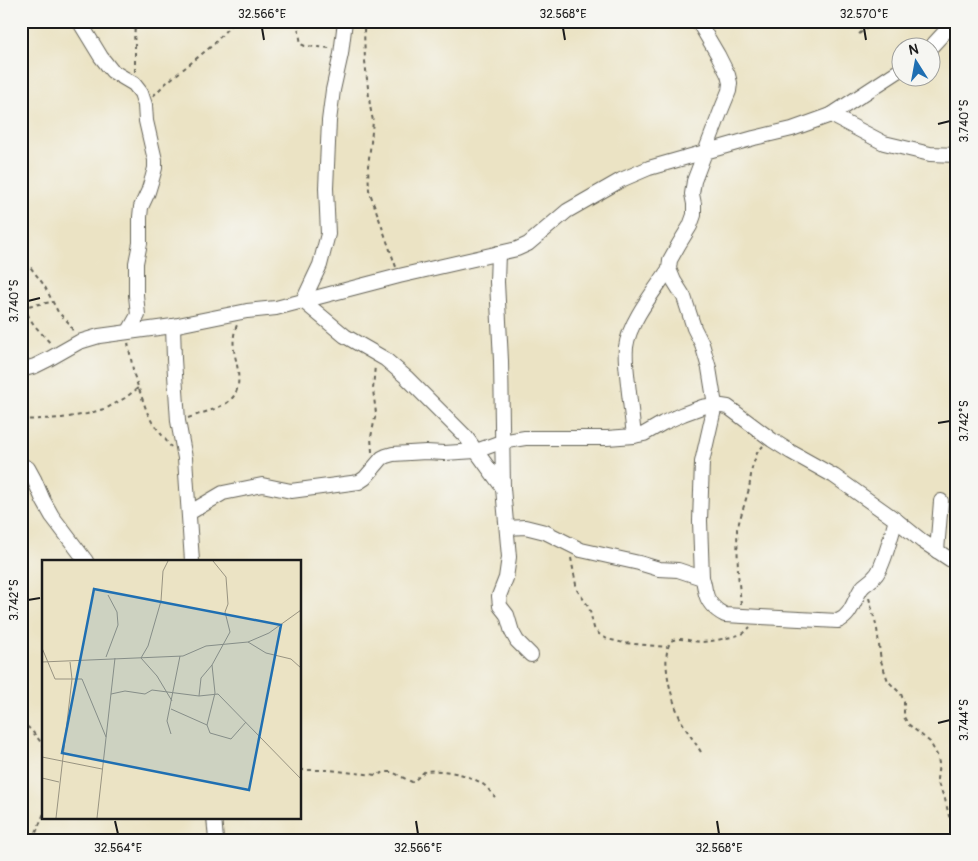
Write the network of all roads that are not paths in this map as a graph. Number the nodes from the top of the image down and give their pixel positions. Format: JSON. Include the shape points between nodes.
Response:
{"nodes":[{"id":1,"x":79,"y":21,"type":"edge"},
{"id":2,"x":345,"y":21,"type":"edge"},
{"id":3,"x":698,"y":21,"type":"edge"},
{"id":4,"x":955,"y":21,"type":"edge"},
{"id":5,"x":939,"y":38,"type":"edge"},
{"id":6,"x":890,"y":77,"type":"edge"},
{"id":7,"x":831,"y":115,"type":"junction"},
{"id":8,"x":705,"y":153,"type":"junction"},
{"id":9,"x":957,"y":155,"type":"edge"},
{"id":10,"x":498,"y":254,"type":"junction"},
{"id":11,"x":669,"y":269,"type":"junction"},
{"id":12,"x":303,"y":301,"type":"junction"},
{"id":13,"x":173,"y":326,"type":"junction"},
{"id":14,"x":129,"y":331,"type":"junction"},
{"id":15,"x":21,"y":370,"type":"edge"},
{"id":16,"x":715,"y":405,"type":"junction"},
{"id":17,"x":634,"y":436,"type":"junction"},
{"id":18,"x":501,"y":442,"type":"junction"},
{"id":19,"x":476,"y":451,"type":"junction"},
{"id":20,"x":21,"y":465,"type":"edge"},
{"id":21,"x":502,"y":488,"type":"junction"},
{"id":22,"x":941,"y":500,"type":"dead end"},
{"id":23,"x":189,"y":513,"type":"junction"},
{"id":24,"x":896,"y":520,"type":"junction"},
{"id":25,"x":507,"y":528,"type":"junction"},
{"id":26,"x":937,"y":551,"type":"junction"},
{"id":27,"x":85,"y":560,"type":"edge"},
{"id":28,"x":192,"y":560,"type":"edge"},
{"id":29,"x":957,"y":564,"type":"edge"},
{"id":30,"x":702,"y":578,"type":"junction"},
{"id":31,"x":531,"y":654,"type":"dead end"},
{"id":32,"x":214,"y":818,"type":"edge"},
{"id":33,"x":216,"y":840,"type":"edge"}],
"edges":[{"from":1,"to":14,"type":"street","via":[[112,71],[134,84],[141,93],[155,160],[141,207],[136,262],[138,315]]},
{"from":2,"to":12,"type":"street","via":[[329,121],[328,234],[320,265]]},
{"from":3,"to":8,"type":"street","via":[[730,83]]},
{"from":4,"to":5,"type":"street"},
{"from":6,"to":7,"type":"street"},
{"from":7,"to":8,"type":"street"},
{"from":7,"to":9,"type":"street","via":[[884,143],[930,154]]},
{"from":8,"to":10,"type":"street","via":[[649,168],[621,180],[567,212],[528,244]]},
{"from":8,"to":11,"type":"street","via":[[694,181],[694,215],[670,260]]},
{"from":10,"to":12,"type":"street"},
{"from":10,"to":18,"type":"street"},
{"from":11,"to":16,"type":"street","via":[[684,297],[710,368]]},
{"from":11,"to":17,"type":"street","via":[[634,323],[626,346]]},
{"from":12,"to":13,"type":"street"},
{"from":12,"to":19,"type":"street","via":[[345,336],[385,359],[406,377]]},
{"from":13,"to":14,"type":"street"},
{"from":13,"to":23,"type":"street","via":[[178,421],[185,458]]},
{"from":14,"to":15,"type":"street","via":[[79,342]]},
{"from":16,"to":17,"type":"street","via":[[683,414]]},
{"from":16,"to":24,"type":"street","via":[[728,407],[772,440],[834,476]]},
{"from":16,"to":30,"type":"street","via":[[702,462]]},
{"from":17,"to":18,"type":"street","via":[[525,438]]},
{"from":18,"to":19,"type":"street"},
{"from":18,"to":21,"type":"street"},
{"from":19,"to":21,"type":"street"},
{"from":19,"to":23,"type":"street","via":[[393,454],[382,458],[358,482],[287,491],[262,485],[223,492]]},
{"from":20,"to":27,"type":"street","via":[[28,468],[52,516]]},
{"from":21,"to":25,"type":"street"},
{"from":22,"to":26,"type":"street"},
{"from":23,"to":28,"type":"street"},
{"from":24,"to":26,"type":"street"},
{"from":24,"to":30,"type":"street","via":[[876,576],[864,584],[847,615],[838,621],[725,615],[714,608],[707,597]]},
{"from":25,"to":30,"type":"street","via":[[525,527],[545,532],[581,550]]},
{"from":25,"to":31,"type":"street","via":[[509,557],[499,602],[517,641]]},
{"from":26,"to":29,"type":"street"},
{"from":32,"to":33,"type":"street"}]}
